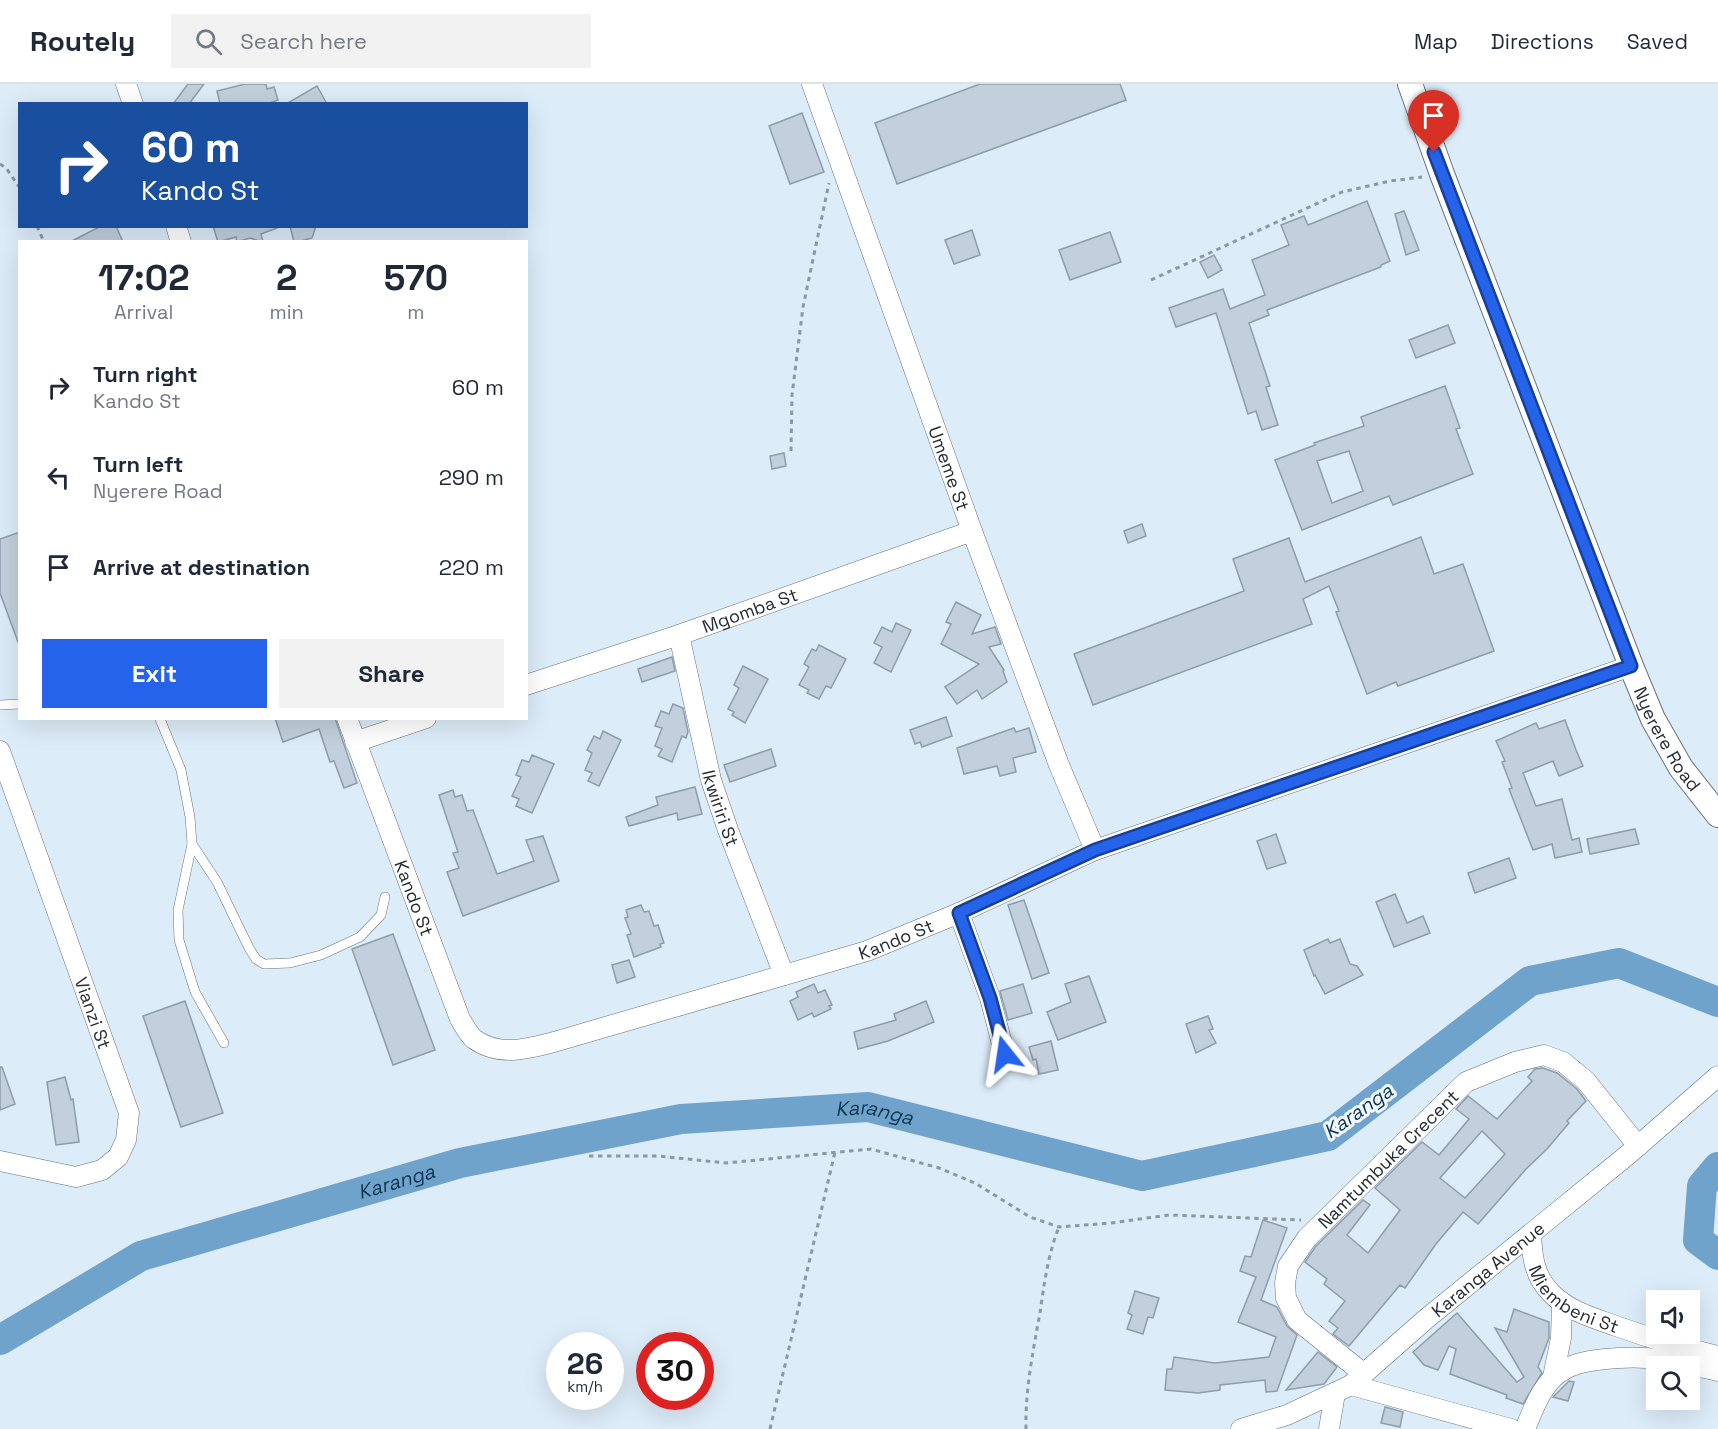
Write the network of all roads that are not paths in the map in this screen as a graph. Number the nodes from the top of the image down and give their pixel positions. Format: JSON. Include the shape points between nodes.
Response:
{"nodes":[{"id":1,"x":126,"y":84,"type":"edge"},
{"id":2,"x":812,"y":84,"type":"edge"},
{"id":3,"x":1410,"y":84,"type":"edge"},
{"id":4,"x":132,"y":102,"type":"edge"},
{"id":5,"x":972,"y":531,"type":"junction"},
{"id":6,"x":679,"y":635,"type":"junction"},
{"id":7,"x":1631,"y":666,"type":"junction"},
{"id":8,"x":528,"y":684,"type":"edge"},
{"id":9,"x":18,"y":704,"type":"edge"},
{"id":10,"x":0,"y":705,"type":"edge"},
{"id":11,"x":160,"y":720,"type":"edge"},
{"id":12,"x":348,"y":720,"type":"edge"},
{"id":13,"x":420,"y":720,"type":"edge"},
{"id":14,"x":355,"y":742,"type":"junction"},
{"id":15,"x":0,"y":751,"type":"edge"},
{"id":16,"x":1718,"y":815,"type":"edge"},
{"id":17,"x":192,"y":844,"type":"junction"},
{"id":18,"x":1095,"y":850,"type":"junction"},
{"id":19,"x":385,"y":897,"type":"dead end"},
{"id":20,"x":959,"y":913,"type":"junction"},
{"id":21,"x":784,"y":975,"type":"junction"},
{"id":22,"x":224,"y":1043,"type":"dead end"},
{"id":23,"x":1005,"y":1054,"type":"dead end"},
{"id":24,"x":1718,"y":1076,"type":"edge"},
{"id":25,"x":1638,"y":1146,"type":"junction"},
{"id":26,"x":0,"y":1161,"type":"edge"},
{"id":27,"x":1531,"y":1234,"type":"junction"},
{"id":28,"x":1562,"y":1302,"type":"junction"},
{"id":29,"x":1718,"y":1356,"type":"edge"},
{"id":30,"x":1718,"y":1371,"type":"edge"},
{"id":31,"x":1553,"y":1377,"type":"junction"},
{"id":32,"x":1350,"y":1384,"type":"junction"},
{"id":33,"x":1241,"y":1429,"type":"edge"},
{"id":34,"x":1329,"y":1429,"type":"edge"},
{"id":35,"x":1511,"y":1429,"type":"edge"},
{"id":36,"x":1525,"y":1429,"type":"edge"}],
"edges":[{"from":1,"to":4,"type":"street"},
{"from":2,"to":5,"type":"street","name":"Umeme St"},
{"from":3,"to":7,"type":"street","name":"Nyerere Road"},
{"from":5,"to":6,"type":"street","name":"Mgomba St"},
{"from":5,"to":18,"type":"street","name":"Umeme St","via":[[1059,765]]},
{"from":6,"to":8,"type":"street","name":"Mgomba St"},
{"from":6,"to":21,"type":"street","name":"Ikwiriri St","via":[[711,780]]},
{"from":7,"to":16,"type":"street","name":"Nyerere Road","via":[[1653,719],[1681,768]]},
{"from":7,"to":18,"type":"street","name":"Kando St"},
{"from":9,"to":10,"type":"lane"},
{"from":11,"to":17,"type":"lane","via":[[181,770]]},
{"from":12,"to":14,"type":"street","name":"Kando St"},
{"from":13,"to":14,"type":"street"},
{"from":14,"to":21,"type":"street","name":"Kando St","via":[[460,1018],[473,1038],[494,1048],[516,1051]]},
{"from":15,"to":26,"type":"street","name":"Vianzi St","via":[[129,1113],[126,1140],[118,1157],[102,1170],[76,1177]]},
{"from":17,"to":19,"type":"lane","via":[[217,882],[249,948],[264,964],[290,963],[321,955],[360,937],[381,915]]},
{"from":17,"to":22,"type":"lane","via":[[178,910],[179,940],[195,992]]},
{"from":18,"to":20,"type":"street","name":"Kando St"},
{"from":20,"to":21,"type":"street","name":"Kando St","via":[[867,951]]},
{"from":20,"to":23,"type":"street","via":[[990,998]]},
{"from":24,"to":25,"type":"street","name":"Karanga Avenue"},
{"from":25,"to":27,"type":"street","name":"Karanga Avenue"},
{"from":25,"to":32,"type":"street","name":"Namtumbuka Crecent","via":[[1586,1081],[1563,1062],[1544,1055],[1466,1082],[1307,1238],[1288,1266],[1286,1298],[1297,1320]]},
{"from":27,"to":28,"type":"street","name":"Miembeni St","via":[[1532,1264],[1550,1292]]},
{"from":27,"to":32,"type":"street","name":"Karanga Avenue"},
{"from":28,"to":29,"type":"street","name":"Miembeni St","via":[[1582,1314],[1652,1339]]},
{"from":28,"to":31,"type":"street"},
{"from":30,"to":31,"type":"street","via":[[1631,1356],[1584,1361]]},
{"from":31,"to":36,"type":"street"},
{"from":32,"to":33,"type":"street","name":"Karanga Avenue","via":[[1287,1415]]},
{"from":32,"to":34,"type":"street"},
{"from":32,"to":35,"type":"street"}]}
